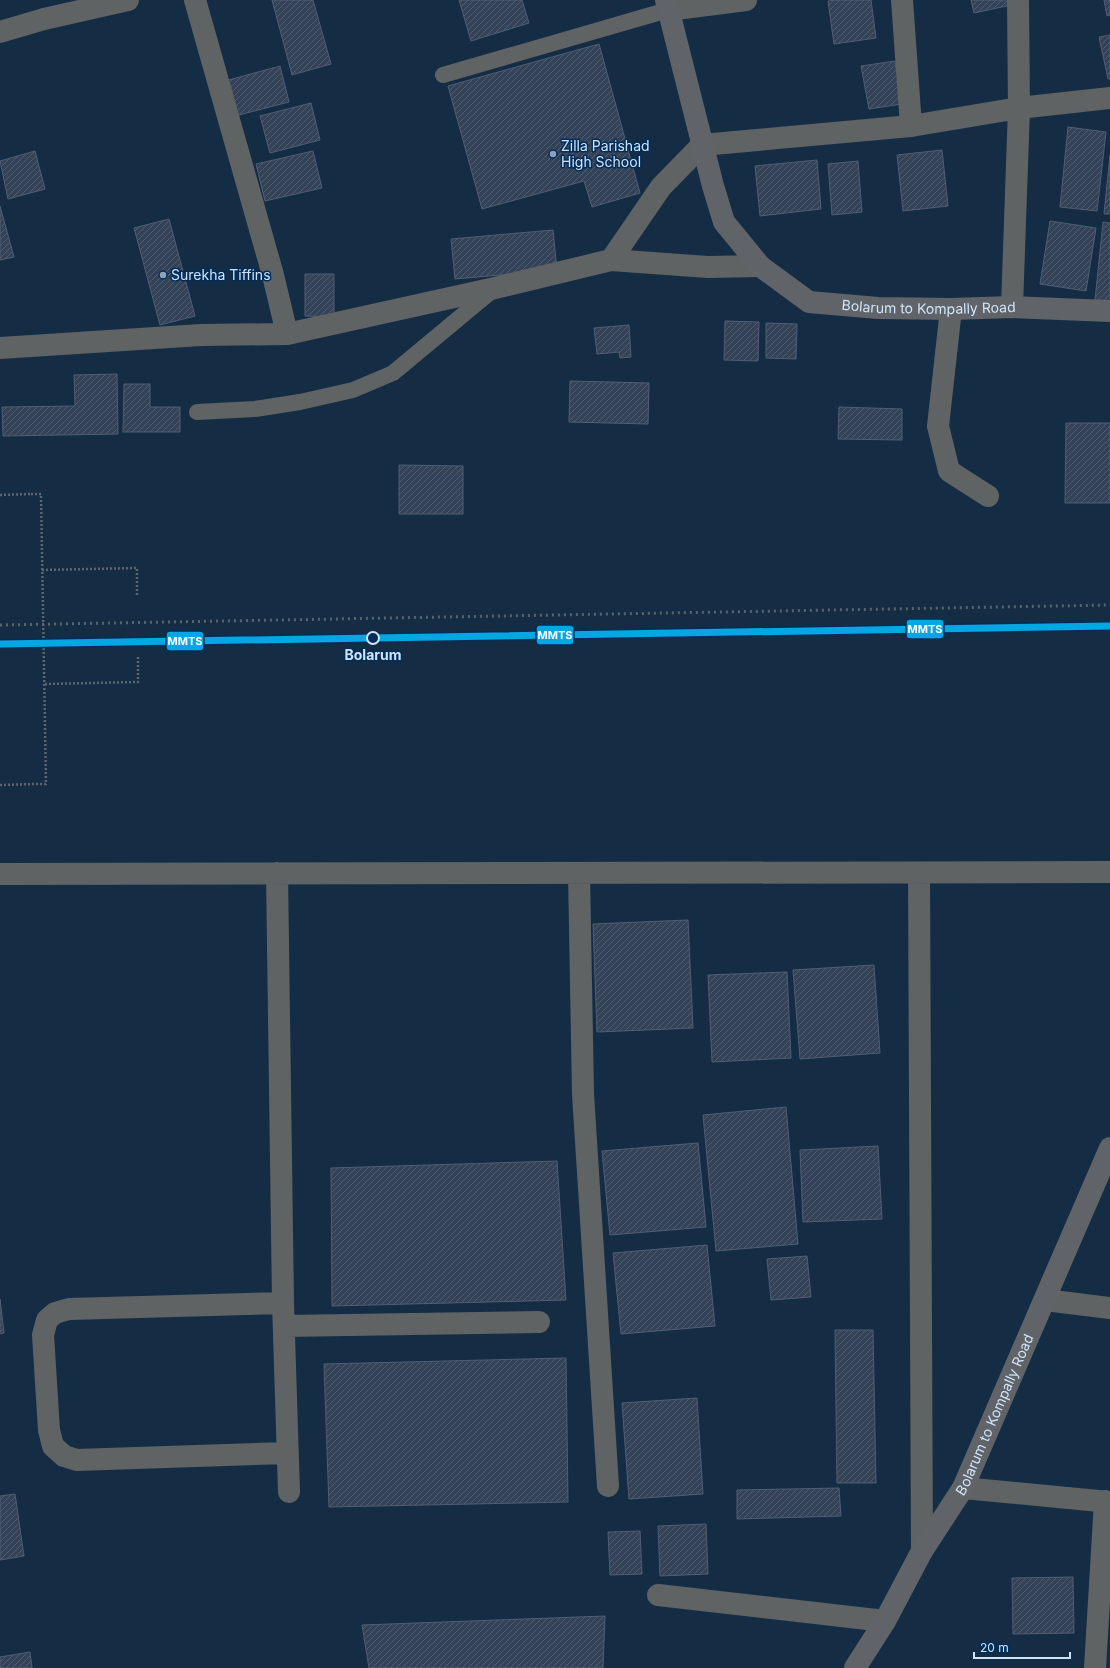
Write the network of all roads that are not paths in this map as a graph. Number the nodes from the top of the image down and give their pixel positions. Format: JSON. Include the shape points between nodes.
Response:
{"nodes":[{"id":1,"x":128,"y":0,"type":"edge"},
{"id":2,"x":195,"y":0,"type":"edge"},
{"id":3,"x":746,"y":0,"type":"edge"},
{"id":4,"x":902,"y":0,"type":"edge"},
{"id":5,"x":1018,"y":0,"type":"edge"},
{"id":6,"x":667,"y":5,"type":"edge"},
{"id":7,"x":0,"y":32,"type":"edge"},
{"id":8,"x":443,"y":75,"type":"dead end"},
{"id":9,"x":1110,"y":98,"type":"edge"},
{"id":10,"x":1019,"y":108,"type":"junction"},
{"id":11,"x":911,"y":126,"type":"junction"},
{"id":12,"x":702,"y":145,"type":"junction"},
{"id":13,"x":611,"y":260,"type":"junction"},
{"id":14,"x":760,"y":266,"type":"junction"},
{"id":15,"x":496,"y":288,"type":"junction"},
{"id":16,"x":1012,"y":307,"type":"junction"},
{"id":17,"x":951,"y":308,"type":"junction"},
{"id":18,"x":1110,"y":311,"type":"edge"},
{"id":19,"x":287,"y":334,"type":"junction"},
{"id":20,"x":0,"y":348,"type":"edge"},
{"id":21,"x":197,"y":412,"type":"dead end"},
{"id":22,"x":988,"y":496,"type":"dead end"},
{"id":23,"x":919,"y":872,"type":"junction"},
{"id":24,"x":1110,"y":872,"type":"edge"},
{"id":25,"x":277,"y":873,"type":"junction"},
{"id":26,"x":579,"y":873,"type":"junction"},
{"id":27,"x":0,"y":874,"type":"edge"},
{"id":28,"x":1110,"y":1148,"type":"edge"},
{"id":29,"x":1044,"y":1300,"type":"junction"},
{"id":30,"x":283,"y":1303,"type":"junction"},
{"id":31,"x":1110,"y":1308,"type":"edge"},
{"id":32,"x":539,"y":1322,"type":"dead end"},
{"id":33,"x":284,"y":1326,"type":"junction"},
{"id":34,"x":287,"y":1453,"type":"junction"},
{"id":35,"x":608,"y":1486,"type":"dead end"},
{"id":36,"x":963,"y":1488,"type":"junction"},
{"id":37,"x":289,"y":1492,"type":"dead end"},
{"id":38,"x":1107,"y":1502,"type":"edge"},
{"id":39,"x":922,"y":1551,"type":"junction"},
{"id":40,"x":658,"y":1595,"type":"dead end"},
{"id":41,"x":885,"y":1621,"type":"junction"},
{"id":42,"x":855,"y":1668,"type":"edge"},
{"id":43,"x":1095,"y":1668,"type":"edge"}],
"edges":[{"from":1,"to":7,"type":"street"},
{"from":2,"to":19,"type":"street","via":[[273,275]]},
{"from":3,"to":6,"type":"street"},
{"from":4,"to":11,"type":"street"},
{"from":5,"to":10,"type":"street"},
{"from":6,"to":8,"type":"lane"},
{"from":6,"to":12,"type":"main road","name":"Bolarum to Kompally Road"},
{"from":9,"to":10,"type":"street"},
{"from":10,"to":11,"type":"street"},
{"from":10,"to":16,"type":"street"},
{"from":11,"to":12,"type":"street"},
{"from":12,"to":13,"type":"street","via":[[661,187]]},
{"from":12,"to":14,"type":"main road","name":"Bolarum to Kompally Road","via":[[724,222]]},
{"from":13,"to":14,"type":"street","via":[[708,267]]},
{"from":13,"to":15,"type":"street"},
{"from":14,"to":17,"type":"main road","name":"Bolarum to Kompally Road","via":[[809,302],[878,308]]},
{"from":15,"to":19,"type":"street"},
{"from":15,"to":21,"type":"lane","via":[[393,372],[353,390],[255,409]]},
{"from":16,"to":17,"type":"main road","name":"Bolarum to Kompally Road"},
{"from":16,"to":18,"type":"main road","name":"Bolarum to Kompally Road"},
{"from":17,"to":22,"type":"street","via":[[938,426],[949,471]]},
{"from":19,"to":20,"type":"street","via":[[201,335]]},
{"from":23,"to":24,"type":"street"},
{"from":23,"to":26,"type":"street"},
{"from":23,"to":39,"type":"street"},
{"from":25,"to":26,"type":"street"},
{"from":25,"to":27,"type":"street"},
{"from":25,"to":30,"type":"street"},
{"from":26,"to":35,"type":"street","via":[[583,1094]]},
{"from":28,"to":29,"type":"main road","name":"Bolarum to Kompally Road"},
{"from":29,"to":31,"type":"street"},
{"from":29,"to":36,"type":"main road","name":"Bolarum to Kompally Road"},
{"from":30,"to":33,"type":"street"},
{"from":30,"to":34,"type":"street","via":[[69,1310],[55,1313],[47,1320],[43,1335],[49,1430],[53,1446],[64,1456],[77,1460]]},
{"from":32,"to":33,"type":"street"},
{"from":33,"to":34,"type":"street"},
{"from":34,"to":37,"type":"street"},
{"from":36,"to":38,"type":"street"},
{"from":36,"to":39,"type":"main road","name":"Bolarum to Kompally Road"},
{"from":38,"to":43,"type":"street"},
{"from":39,"to":41,"type":"main road","name":"Bolarum to Kompally Road"},
{"from":40,"to":41,"type":"street"},
{"from":41,"to":42,"type":"main road","name":"Bolarum to Kompally Road"}]}
